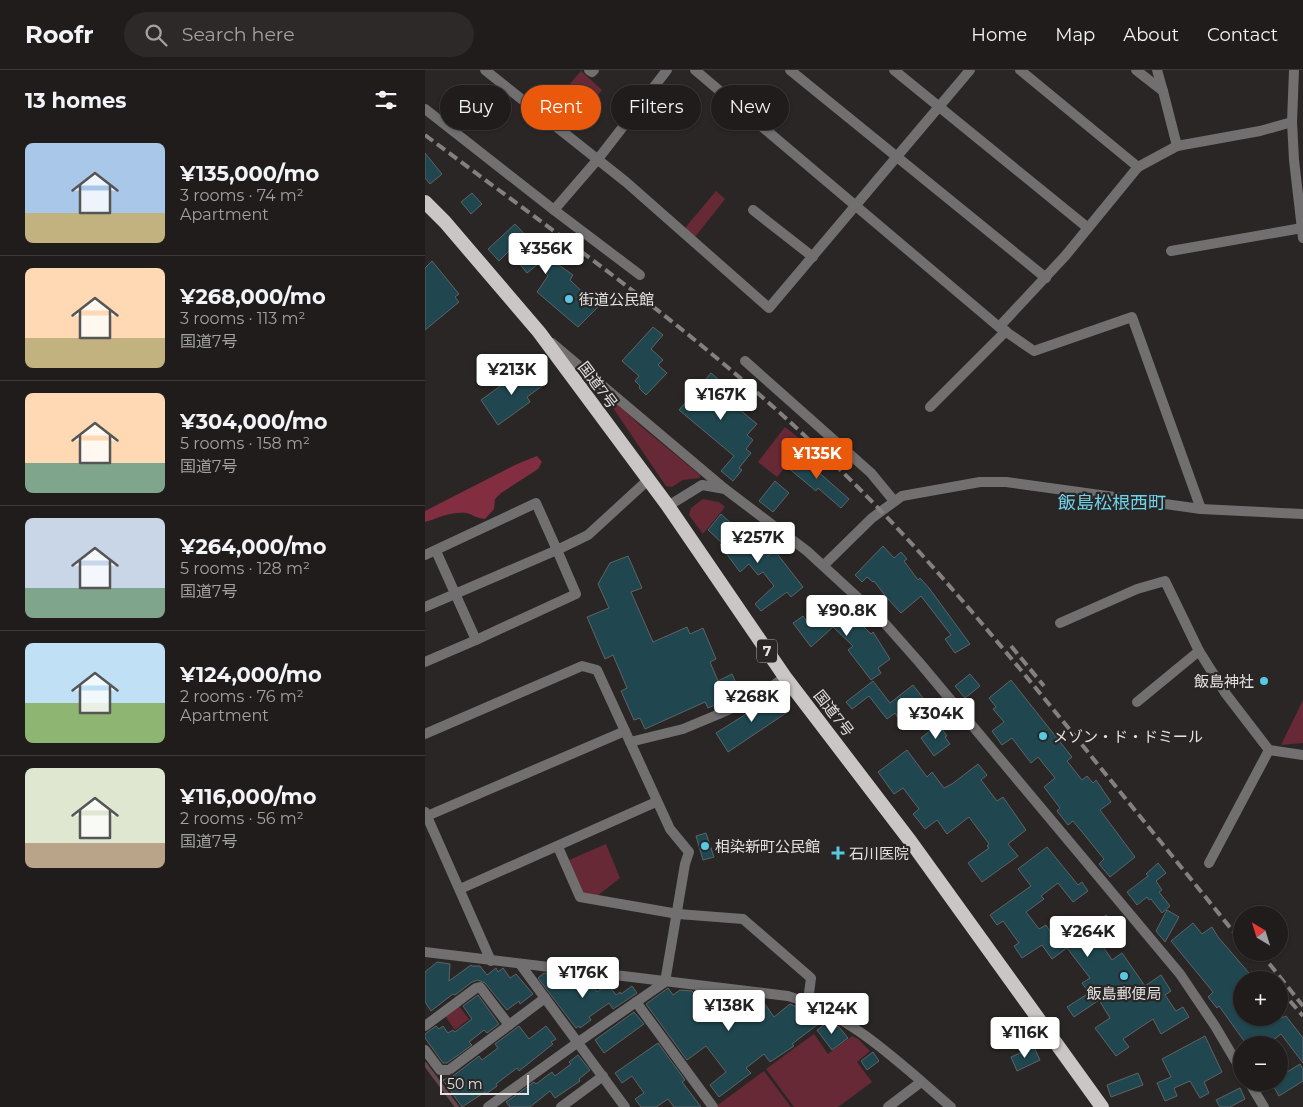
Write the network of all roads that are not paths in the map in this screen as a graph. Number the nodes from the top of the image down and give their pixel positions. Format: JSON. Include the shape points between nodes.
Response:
{"nodes":[{"id":1,"x":485,"y":70,"type":"edge"},
{"id":2,"x":589,"y":70,"type":"edge"},
{"id":3,"x":594,"y":70,"type":"edge"},
{"id":4,"x":667,"y":70,"type":"edge"},
{"id":5,"x":695,"y":70,"type":"edge"},
{"id":6,"x":790,"y":70,"type":"edge"},
{"id":7,"x":894,"y":70,"type":"edge"},
{"id":8,"x":970,"y":70,"type":"edge"},
{"id":9,"x":1020,"y":70,"type":"edge"},
{"id":10,"x":1136,"y":70,"type":"edge"},
{"id":11,"x":1157,"y":70,"type":"edge"},
{"id":12,"x":1294,"y":70,"type":"edge"},
{"id":13,"x":1163,"y":91,"type":"junction"},
{"id":14,"x":939,"y":108,"type":"junction"},
{"id":15,"x":425,"y":109,"type":"edge"},
{"id":16,"x":1292,"y":122,"type":"junction"},
{"id":17,"x":1177,"y":146,"type":"junction"},
{"id":18,"x":897,"y":157,"type":"junction"},
{"id":19,"x":598,"y":158,"type":"junction"},
{"id":20,"x":1138,"y":167,"type":"junction"},
{"id":21,"x":425,"y":202,"type":"edge"},
{"id":22,"x":856,"y":207,"type":"junction"},
{"id":23,"x":554,"y":210,"type":"junction"},
{"id":24,"x":753,"y":210,"type":"dead end"},
{"id":25,"x":1088,"y":228,"type":"junction"},
{"id":26,"x":1302,"y":233,"type":"edge"},
{"id":27,"x":1171,"y":251,"type":"dead end"},
{"id":28,"x":813,"y":257,"type":"junction"},
{"id":29,"x":641,"y":275,"type":"dead end"},
{"id":30,"x":1046,"y":278,"type":"junction"},
{"id":31,"x":1002,"y":329,"type":"junction"},
{"id":32,"x":539,"y":332,"type":"junction"},
{"id":33,"x":745,"y":361,"type":"dead end"},
{"id":34,"x":930,"y":407,"type":"dead end"},
{"id":35,"x":648,"y":480,"type":"junction"},
{"id":36,"x":725,"y":489,"type":"junction"},
{"id":37,"x":894,"y":501,"type":"junction"},
{"id":38,"x":668,"y":506,"type":"junction"},
{"id":39,"x":1201,"y":509,"type":"junction"},
{"id":40,"x":1303,"y":514,"type":"edge"},
{"id":41,"x":557,"y":550,"type":"junction"},
{"id":42,"x":436,"y":551,"type":"junction"},
{"id":43,"x":425,"y":556,"type":"edge"},
{"id":44,"x":824,"y":565,"type":"junction"},
{"id":45,"x":455,"y":593,"type":"junction"},
{"id":46,"x":425,"y":607,"type":"edge"},
{"id":47,"x":1060,"y":623,"type":"dead end"},
{"id":48,"x":477,"y":640,"type":"junction"},
{"id":49,"x":1199,"y":651,"type":"junction"},
{"id":50,"x":425,"y":662,"type":"edge"},
{"id":51,"x":785,"y":677,"type":"junction"},
{"id":52,"x":1137,"y":702,"type":"dead end"},
{"id":53,"x":625,"y":731,"type":"junction"},
{"id":54,"x":425,"y":734,"type":"edge"},
{"id":55,"x":630,"y":742,"type":"junction"},
{"id":56,"x":1269,"y":750,"type":"junction"},
{"id":57,"x":1303,"y":755,"type":"edge"},
{"id":58,"x":656,"y":802,"type":"junction"},
{"id":59,"x":426,"y":814,"type":"edge"},
{"id":60,"x":557,"y":847,"type":"junction"},
{"id":61,"x":1209,"y":863,"type":"dead end"},
{"id":62,"x":460,"y":889,"type":"junction"},
{"id":63,"x":678,"y":914,"type":"junction"},
{"id":64,"x":425,"y":952,"type":"edge"},
{"id":65,"x":491,"y":961,"type":"junction"},
{"id":66,"x":520,"y":964,"type":"junction"},
{"id":67,"x":665,"y":982,"type":"junction"},
{"id":68,"x":545,"y":998,"type":"junction"},
{"id":69,"x":808,"y":1001,"type":"junction"},
{"id":70,"x":636,"y":1002,"type":"junction"},
{"id":71,"x":509,"y":1025,"type":"junction"},
{"id":72,"x":425,"y":1026,"type":"edge"},
{"id":73,"x":577,"y":1042,"type":"junction"},
{"id":74,"x":425,"y":1050,"type":"edge"},
{"id":75,"x":1233,"y":1056,"type":"edge"},
{"id":76,"x":603,"y":1076,"type":"junction"},
{"id":77,"x":921,"y":1082,"type":"junction"},
{"id":78,"x":1254,"y":1091,"type":"edge"},
{"id":79,"x":488,"y":1107,"type":"edge"},
{"id":80,"x":561,"y":1107,"type":"edge"},
{"id":81,"x":625,"y":1107,"type":"edge"},
{"id":82,"x":713,"y":1107,"type":"edge"},
{"id":83,"x":889,"y":1107,"type":"edge"},
{"id":84,"x":951,"y":1107,"type":"edge"},
{"id":85,"x":1101,"y":1107,"type":"edge"},
{"id":86,"x":1264,"y":1107,"type":"edge"}],
"edges":[{"from":1,"to":19,"type":"street"},
{"from":2,"to":3,"type":"street"},
{"from":4,"to":19,"type":"street"},
{"from":5,"to":22,"type":"street"},
{"from":6,"to":18,"type":"street"},
{"from":7,"to":14,"type":"street"},
{"from":8,"to":14,"type":"street"},
{"from":9,"to":20,"type":"street"},
{"from":10,"to":13,"type":"street"},
{"from":11,"to":13,"type":"street"},
{"from":12,"to":16,"type":"street"},
{"from":13,"to":17,"type":"street"},
{"from":14,"to":18,"type":"street"},
{"from":14,"to":25,"type":"street"},
{"from":15,"to":23,"type":"street"},
{"from":16,"to":17,"type":"street"},
{"from":16,"to":26,"type":"street"},
{"from":17,"to":20,"type":"street"},
{"from":18,"to":22,"type":"street"},
{"from":18,"to":30,"type":"street"},
{"from":19,"to":23,"type":"street"},
{"from":19,"to":28,"type":"street","via":[[769,308]]},
{"from":20,"to":25,"type":"street"},
{"from":21,"to":32,"type":"highway","name":"国道7号","number":"7"},
{"from":22,"to":28,"type":"street"},
{"from":22,"to":31,"type":"street"},
{"from":23,"to":29,"type":"street"},
{"from":24,"to":28,"type":"street"},
{"from":25,"to":30,"type":"street"},
{"from":26,"to":27,"type":"street"},
{"from":30,"to":31,"type":"street"},
{"from":31,"to":34,"type":"street"},
{"from":31,"to":39,"type":"street","via":[[1034,351],[1132,317]]},
{"from":32,"to":35,"type":"highway","name":"国道7号","number":"7"},
{"from":32,"to":36,"type":"street"},
{"from":33,"to":37,"type":"street","via":[[871,473]]},
{"from":35,"to":38,"type":"highway","name":"国道7号","number":"7"},
{"from":35,"to":41,"type":"street","via":[[588,535]]},
{"from":36,"to":38,"type":"street","via":[[702,485]]},
{"from":36,"to":44,"type":"street"},
{"from":37,"to":39,"type":"street","via":[[902,496],[980,482],[1006,482]]},
{"from":37,"to":44,"type":"street"},
{"from":38,"to":51,"type":"highway","name":"国道7号","number":"7"},
{"from":39,"to":40,"type":"street"},
{"from":41,"to":42,"type":"street","via":[[536,503]]},
{"from":41,"to":45,"type":"street"},
{"from":41,"to":48,"type":"street","via":[[576,594]]},
{"from":42,"to":43,"type":"street"},
{"from":42,"to":45,"type":"street"},
{"from":44,"to":75,"type":"street","via":[[881,619],[919,662],[1180,974]]},
{"from":45,"to":46,"type":"street"},
{"from":45,"to":48,"type":"street"},
{"from":47,"to":49,"type":"street","via":[[1137,589],[1165,581]]},
{"from":48,"to":50,"type":"street"},
{"from":49,"to":52,"type":"street"},
{"from":49,"to":56,"type":"street"},
{"from":51,"to":55,"type":"street","via":[[757,697],[719,714],[683,729]]},
{"from":51,"to":85,"type":"highway","name":"国道7号","number":"7","via":[[911,842]]},
{"from":53,"to":54,"type":"street","via":[[597,670],[582,666]]},
{"from":53,"to":55,"type":"street"},
{"from":53,"to":59,"type":"street"},
{"from":55,"to":58,"type":"street"},
{"from":56,"to":57,"type":"street"},
{"from":56,"to":61,"type":"street"},
{"from":58,"to":60,"type":"street"},
{"from":58,"to":63,"type":"street","via":[[670,829],[689,852]]},
{"from":59,"to":62,"type":"street"},
{"from":60,"to":62,"type":"street"},
{"from":60,"to":63,"type":"street","via":[[580,897]]},
{"from":62,"to":65,"type":"street"},
{"from":63,"to":67,"type":"street"},
{"from":63,"to":69,"type":"street","via":[[743,919],[811,978]]},
{"from":64,"to":65,"type":"street"},
{"from":65,"to":66,"type":"street"},
{"from":66,"to":67,"type":"street"},
{"from":66,"to":68,"type":"street"},
{"from":67,"to":69,"type":"street"},
{"from":67,"to":70,"type":"street"},
{"from":68,"to":71,"type":"street"},
{"from":68,"to":73,"type":"street"},
{"from":69,"to":77,"type":"street","via":[[860,1032]]},
{"from":70,"to":73,"type":"street"},
{"from":70,"to":82,"type":"street"},
{"from":71,"to":72,"type":"street","via":[[481,987]]},
{"from":71,"to":74,"type":"street","via":[[449,1070],[440,1070]]},
{"from":73,"to":76,"type":"street"},
{"from":73,"to":79,"type":"street"},
{"from":76,"to":80,"type":"street"},
{"from":76,"to":81,"type":"street"},
{"from":77,"to":83,"type":"street"},
{"from":77,"to":84,"type":"street"},
{"from":78,"to":86,"type":"street"}]}
